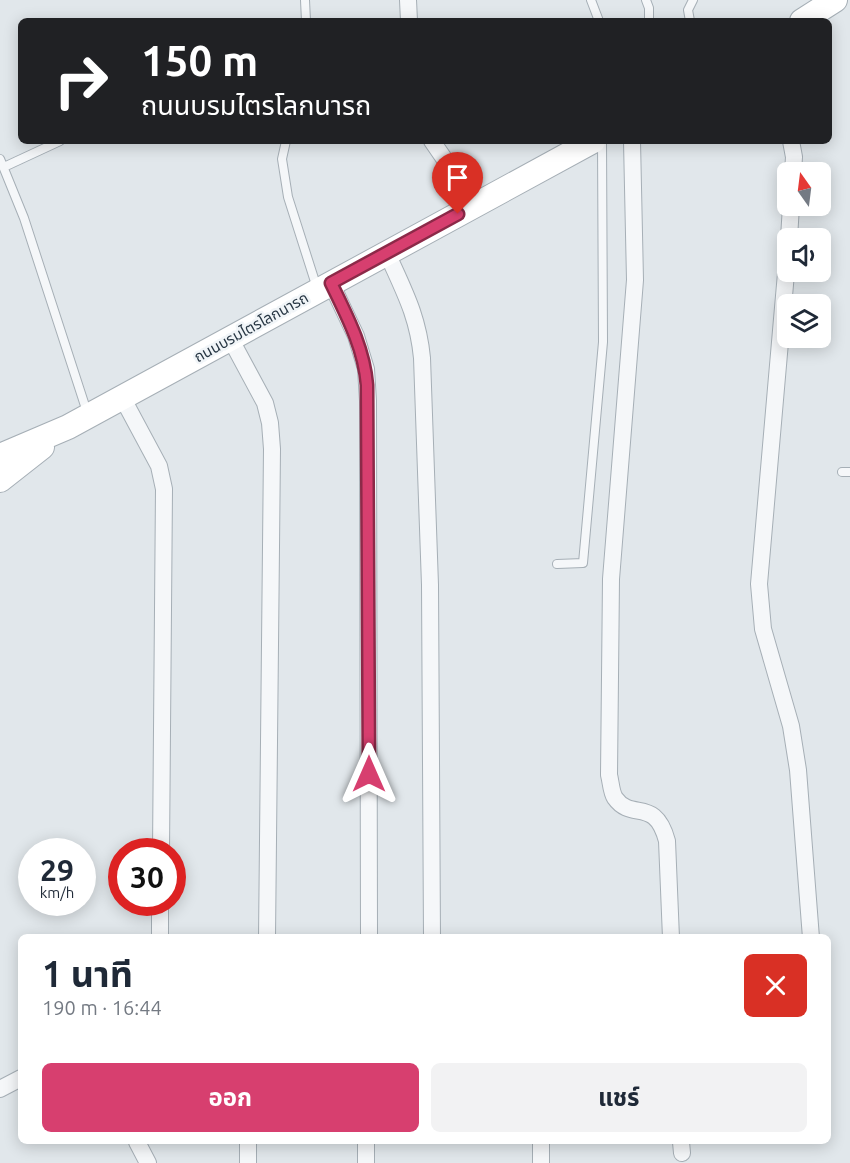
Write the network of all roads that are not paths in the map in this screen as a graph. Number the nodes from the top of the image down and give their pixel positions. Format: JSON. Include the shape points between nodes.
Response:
{"nodes":[{"id":1,"x":306,"y":0,"type":"edge"},
{"id":2,"x":408,"y":0,"type":"edge"},
{"id":3,"x":591,"y":0,"type":"edge"},
{"id":4,"x":646,"y":0,"type":"edge"},
{"id":5,"x":693,"y":0,"type":"edge"},
{"id":6,"x":835,"y":0,"type":"edge"},
{"id":7,"x":306,"y":18,"type":"edge"},
{"id":8,"x":409,"y":18,"type":"edge"},
{"id":9,"x":598,"y":18,"type":"edge"},
{"id":10,"x":649,"y":18,"type":"edge"},
{"id":11,"x":689,"y":18,"type":"edge"},
{"id":12,"x":807,"y":18,"type":"edge"},
{"id":13,"x":52,"y":144,"type":"edge"},
{"id":14,"x":284,"y":144,"type":"edge"},
{"id":15,"x":434,"y":144,"type":"edge"},
{"id":16,"x":588,"y":144,"type":"edge"},
{"id":17,"x":602,"y":144,"type":"edge"},
{"id":18,"x":632,"y":144,"type":"edge"},
{"id":19,"x":791,"y":144,"type":"edge"},
{"id":20,"x":794,"y":162,"type":"edge"},
{"id":21,"x":2,"y":163,"type":"edge"},
{"id":22,"x":476,"y":205,"type":"junction"},
{"id":23,"x":387,"y":253,"type":"junction"},
{"id":24,"x":785,"y":282,"type":"edge"},
{"id":25,"x":325,"y":287,"type":"junction"},
{"id":26,"x":230,"y":338,"type":"junction"},
{"id":27,"x":122,"y":397,"type":"junction"},
{"id":28,"x":78,"y":421,"type":"junction"},
{"id":29,"x":0,"y":456,"type":"edge"},
{"id":30,"x":0,"y":480,"type":"edge"},
{"id":31,"x":557,"y":564,"type":"dead end"},
{"id":32,"x":161,"y":838,"type":"edge"},
{"id":33,"x":160,"y":916,"type":"edge"},
{"id":34,"x":160,"y":934,"type":"edge"},
{"id":35,"x":267,"y":934,"type":"edge"},
{"id":36,"x":369,"y":934,"type":"edge"},
{"id":37,"x":432,"y":934,"type":"edge"},
{"id":38,"x":671,"y":934,"type":"edge"},
{"id":39,"x":811,"y":934,"type":"edge"},
{"id":40,"x":18,"y":1080,"type":"edge"},
{"id":41,"x":0,"y":1089,"type":"edge"},
{"id":42,"x":138,"y":1144,"type":"edge"},
{"id":43,"x":248,"y":1144,"type":"edge"},
{"id":44,"x":366,"y":1144,"type":"edge"},
{"id":45,"x":541,"y":1144,"type":"edge"},
{"id":46,"x":148,"y":1163,"type":"edge"},
{"id":47,"x":248,"y":1163,"type":"edge"},
{"id":48,"x":366,"y":1163,"type":"edge"},
{"id":49,"x":541,"y":1163,"type":"edge"}],
"edges":[{"from":1,"to":7,"type":"lane"},
{"from":2,"to":8,"type":"street"},
{"from":3,"to":9,"type":"lane"},
{"from":4,"to":10,"type":"lane"},
{"from":5,"to":11,"type":"lane"},
{"from":6,"to":12,"type":"main road"},
{"from":13,"to":21,"type":"lane"},
{"from":14,"to":25,"type":"lane","via":[[282,159],[288,197]]},
{"from":15,"to":22,"type":"street"},
{"from":16,"to":22,"type":"main road","name":"ถนนบรมไตรโลกนารถ"},
{"from":17,"to":31,"type":"lane","via":[[603,342],[583,563]]},
{"from":18,"to":38,"type":"street","via":[[635,280],[611,579],[609,775],[614,796],[621,803],[657,818],[663,828],[667,841]]},
{"from":19,"to":20,"type":"street"},
{"from":21,"to":28,"type":"lane","via":[[24,218]]},
{"from":22,"to":23,"type":"main road","name":"ถนนบรมไตรโลกนารถ"},
{"from":23,"to":25,"type":"main road","name":"ถนนบรมไตรโลกนารถ"},
{"from":23,"to":37,"type":"street","via":[[413,310],[422,358],[430,585]]},
{"from":24,"to":39,"type":"street","via":[[759,584],[763,629],[791,726],[798,770]]},
{"from":25,"to":26,"type":"main road","name":"ถนนบรมไตรโลกนารถ"},
{"from":25,"to":36,"type":"street","via":[[356,336],[366,369]]},
{"from":26,"to":27,"type":"main road","name":"ถนนบรมไตรโลกนารถ"},
{"from":26,"to":35,"type":"street","via":[[265,403],[272,449]]},
{"from":27,"to":28,"type":"main road","name":"ถนนบรมไตรโลกนารถ"},
{"from":27,"to":32,"type":"street","via":[[155,457],[164,489]]},
{"from":28,"to":29,"type":"main road","name":"ถนนบรมไตรโลกนารถ"},
{"from":28,"to":30,"type":"main road","name":"ถนนบรมไตรโลกนารถ"},
{"from":33,"to":34,"type":"street"},
{"from":40,"to":41,"type":"street"},
{"from":42,"to":46,"type":"street"},
{"from":43,"to":47,"type":"street"},
{"from":44,"to":48,"type":"street"},
{"from":45,"to":49,"type":"street"}]}
